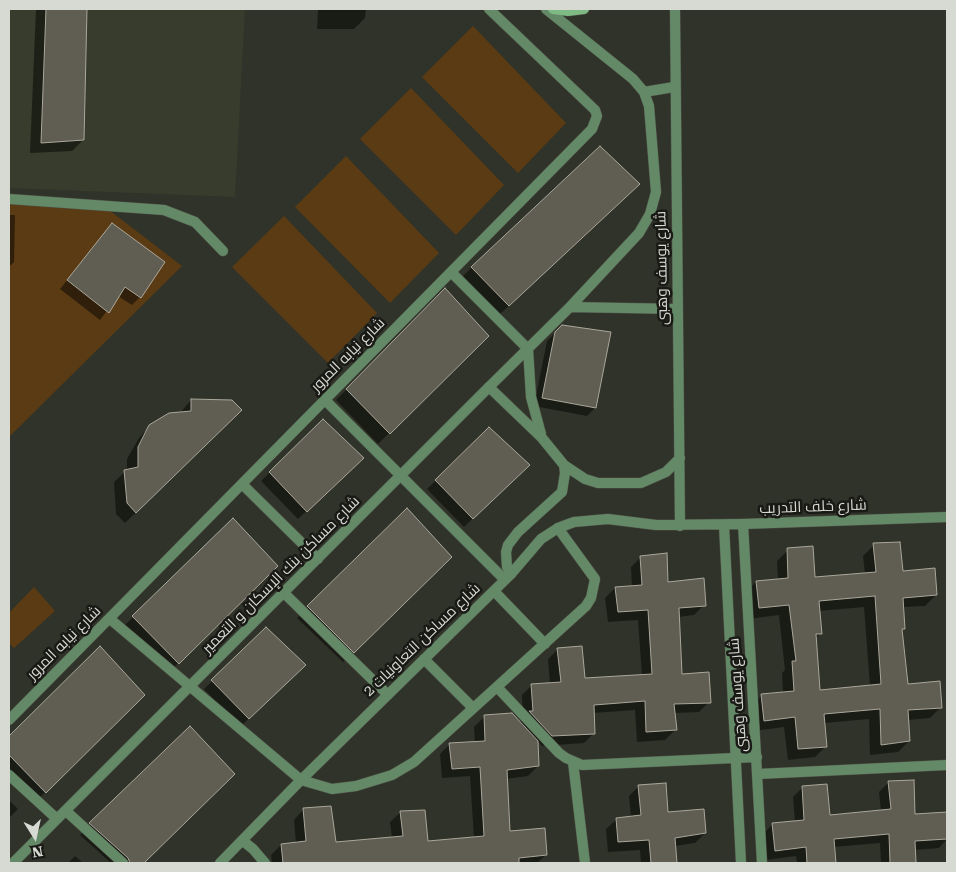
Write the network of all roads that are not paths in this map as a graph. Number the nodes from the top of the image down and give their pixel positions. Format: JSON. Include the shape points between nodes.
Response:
{"nodes":[{"id":1,"x":489,"y":9,"type":"edge"},
{"id":2,"x":546,"y":9,"type":"edge"},
{"id":3,"x":553,"y":9,"type":"edge"},
{"id":4,"x":584,"y":9,"type":"edge"},
{"id":5,"x":675,"y":9,"type":"edge"},
{"id":6,"x":674,"y":87,"type":"junction"},
{"id":7,"x":644,"y":92,"type":"junction"},
{"id":8,"x":9,"y":199,"type":"edge"},
{"id":9,"x":223,"y":250,"type":"dead end"},
{"id":10,"x":451,"y":272,"type":"junction"},
{"id":11,"x":570,"y":307,"type":"junction"},
{"id":12,"x":678,"y":309,"type":"junction"},
{"id":13,"x":528,"y":349,"type":"junction"},
{"id":14,"x":489,"y":388,"type":"junction"},
{"id":15,"x":325,"y":400,"type":"junction"},
{"id":16,"x":542,"y":438,"type":"junction"},
{"id":17,"x":680,"y":458,"type":"junction"},
{"id":18,"x":564,"y":466,"type":"junction"},
{"id":19,"x":400,"y":477,"type":"junction"},
{"id":20,"x":242,"y":484,"type":"junction"},
{"id":21,"x":947,"y":517,"type":"edge"},
{"id":22,"x":743,"y":524,"type":"junction"},
{"id":23,"x":724,"y":525,"type":"junction"},
{"id":24,"x":680,"y":526,"type":"junction"},
{"id":25,"x":558,"y":528,"type":"junction"},
{"id":26,"x":318,"y":559,"type":"junction"},
{"id":27,"x":508,"y":577,"type":"junction"},
{"id":28,"x":494,"y":591,"type":"junction"},
{"id":29,"x":284,"y":593,"type":"junction"},
{"id":30,"x":110,"y":619,"type":"junction"},
{"id":31,"x":545,"y":644,"type":"junction"},
{"id":32,"x":424,"y":659,"type":"junction"},
{"id":33,"x":191,"y":686,"type":"junction"},
{"id":34,"x":497,"y":687,"type":"junction"},
{"id":35,"x":388,"y":695,"type":"junction"},
{"id":36,"x":473,"y":708,"type":"junction"},
{"id":37,"x":9,"y":720,"type":"edge"},
{"id":38,"x":757,"y":757,"type":"junction"},
{"id":39,"x":736,"y":758,"type":"junction"},
{"id":40,"x":574,"y":762,"type":"junction"},
{"id":41,"x":947,"y":764,"type":"edge"},
{"id":42,"x":758,"y":774,"type":"junction"},
{"id":43,"x":9,"y":775,"type":"edge"},
{"id":44,"x":301,"y":780,"type":"junction"},
{"id":45,"x":66,"y":811,"type":"junction"},
{"id":46,"x":58,"y":819,"type":"junction"},
{"id":47,"x":243,"y":841,"type":"junction"},
{"id":48,"x":14,"y":863,"type":"edge"},
{"id":49,"x":123,"y":863,"type":"edge"},
{"id":50,"x":220,"y":863,"type":"edge"},
{"id":51,"x":266,"y":863,"type":"edge"},
{"id":52,"x":585,"y":863,"type":"edge"},
{"id":53,"x":741,"y":863,"type":"edge"},
{"id":54,"x":762,"y":863,"type":"edge"}],
"edges":[{"from":1,"to":10,"type":"street","name":"شارع نيابه المرور","via":[[595,110],[596,123]]},
{"from":2,"to":7,"type":"street","name":"شارع يوسف وهبى","via":[[633,79]]},
{"from":3,"to":4,"type":"main road"},
{"from":5,"to":6,"type":"street","name":"شارع يوسف وهبى"},
{"from":6,"to":7,"type":"street"},
{"from":6,"to":12,"type":"street","name":"شارع يوسف وهبى"},
{"from":7,"to":11,"type":"street","name":"شارع يوسف وهبى","via":[[649,106],[656,180],[650,214],[639,233]]},
{"from":8,"to":9,"type":"street","via":[[164,210],[195,222]]},
{"from":10,"to":13,"type":"street"},
{"from":10,"to":15,"type":"street","name":"شارع نيابه المرور"},
{"from":11,"to":12,"type":"street"},
{"from":11,"to":13,"type":"street","name":"شارع مساكن بنك الإسكان و التعمير"},
{"from":12,"to":17,"type":"street","name":"شارع يوسف وهبى"},
{"from":13,"to":14,"type":"street","name":"شارع مساكن بنك الإسكان و التعمير"},
{"from":13,"to":16,"type":"street","via":[[531,397]]},
{"from":14,"to":16,"type":"street"},
{"from":14,"to":19,"type":"street","name":"شارع مساكن بنك الإسكان و التعمير"},
{"from":15,"to":19,"type":"street"},
{"from":15,"to":20,"type":"street","name":"شارع نيابه المرور"},
{"from":16,"to":18,"type":"street"},
{"from":17,"to":18,"type":"street","via":[[666,472],[642,483],[598,483]]},
{"from":17,"to":24,"type":"street","name":"شارع يوسف وهبى"},
{"from":18,"to":27,"type":"street","via":[[562,492],[508,545]]},
{"from":19,"to":26,"type":"street","name":"شارع مساكن بنك الإسكان و التعمير"},
{"from":19,"to":27,"type":"street"},
{"from":20,"to":26,"type":"street"},
{"from":20,"to":30,"type":"street","name":"شارع نيابه المرور"},
{"from":21,"to":22,"type":"street","name":"شارع خلف التدريب"},
{"from":22,"to":23,"type":"street","name":"شارع خلف التدريب"},
{"from":22,"to":38,"type":"street","name":"شارع يوسف وهبى"},
{"from":23,"to":24,"type":"street","name":"شارع خلف التدريب"},
{"from":23,"to":39,"type":"street","name":"شارع يوسف وهبى"},
{"from":24,"to":25,"type":"street","name":"شارع مساكن التعاونيات 2","via":[[591,519]]},
{"from":25,"to":27,"type":"street","name":"شارع مساكن التعاونيات 2","via":[[541,539]]},
{"from":25,"to":31,"type":"street","via":[[595,578],[594,588],[586,606]]},
{"from":26,"to":29,"type":"street","name":"شارع مساكن بنك الإسكان و التعمير"},
{"from":27,"to":28,"type":"street","name":"شارع مساكن التعاونيات 2"},
{"from":28,"to":31,"type":"street"},
{"from":28,"to":32,"type":"street","name":"شارع مساكن التعاونيات 2"},
{"from":29,"to":33,"type":"street","name":"شارع مساكن بنك الإسكان و التعمير"},
{"from":29,"to":35,"type":"street"},
{"from":30,"to":33,"type":"street"},
{"from":30,"to":37,"type":"street","name":"شارع نيابه المرور"},
{"from":31,"to":34,"type":"street"},
{"from":32,"to":35,"type":"street","name":"شارع مساكن التعاونيات 2"},
{"from":32,"to":36,"type":"street"},
{"from":33,"to":44,"type":"street"},
{"from":33,"to":45,"type":"street","name":"شارع مساكن بنك الإسكان و التعمير"},
{"from":34,"to":36,"type":"street"},
{"from":34,"to":40,"type":"street","via":[[559,753]]},
{"from":35,"to":44,"type":"street","name":"شارع مساكن التعاونيات 2"},
{"from":36,"to":44,"type":"street","via":[[414,762],[392,775],[344,788],[316,786]]},
{"from":38,"to":39,"type":"street"},
{"from":38,"to":42,"type":"street","name":"شارع يوسف وهبى"},
{"from":39,"to":40,"type":"street","via":[[590,765]]},
{"from":39,"to":53,"type":"street","name":"شارع يوسف وهبى"},
{"from":40,"to":52,"type":"street"},
{"from":41,"to":42,"type":"street"},
{"from":42,"to":54,"type":"street","name":"شارع يوسف وهبى"},
{"from":43,"to":46,"type":"street"},
{"from":44,"to":47,"type":"street","name":"شارع مساكن التعاونيات 2"},
{"from":45,"to":46,"type":"street","name":"شارع مساكن بنك الإسكان و التعمير"},
{"from":45,"to":49,"type":"street"},
{"from":46,"to":48,"type":"street","name":"شارع مساكن بنك الإسكان و التعمير"},
{"from":47,"to":50,"type":"street","name":"شارع مساكن التعاونيات 2"},
{"from":47,"to":51,"type":"street"}]}
